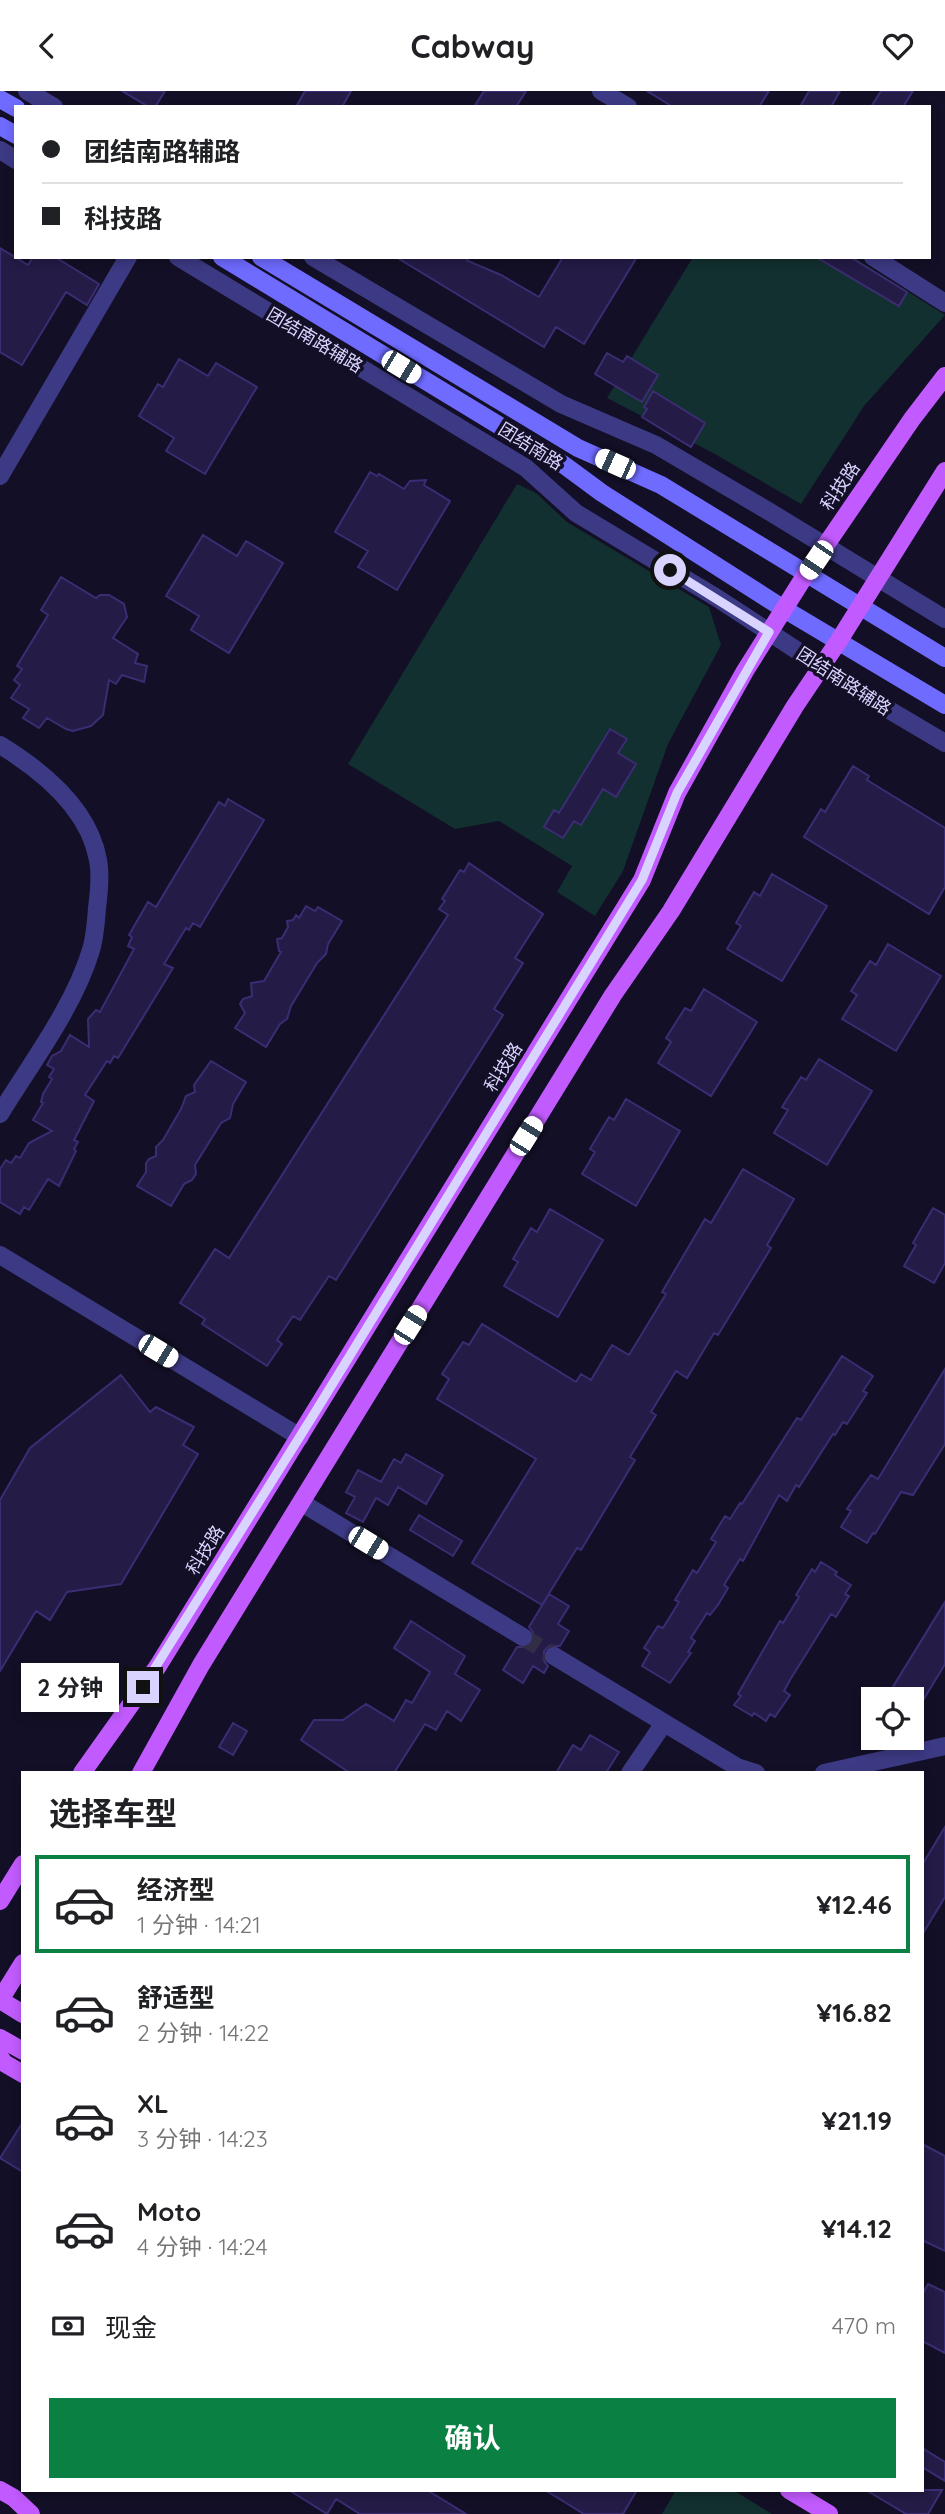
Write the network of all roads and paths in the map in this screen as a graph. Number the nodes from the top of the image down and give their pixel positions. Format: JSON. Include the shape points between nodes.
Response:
{"nodes":[{"id":1,"x":27,"y":91,"type":"edge"},
{"id":2,"x":601,"y":91,"type":"edge"},
{"id":3,"x":51,"y":105,"type":"edge"},
{"id":4,"x":625,"y":105,"type":"edge"},
{"id":5,"x":127,"y":259,"type":"edge"},
{"id":6,"x":181,"y":259,"type":"edge"},
{"id":7,"x":225,"y":259,"type":"edge"},
{"id":8,"x":264,"y":259,"type":"edge"},
{"id":9,"x":316,"y":259,"type":"edge"},
{"id":10,"x":876,"y":259,"type":"edge"},
{"id":11,"x":945,"y":303,"type":"edge"},
{"id":12,"x":945,"y":376,"type":"edge"},
{"id":13,"x":945,"y":471,"type":"edge"},
{"id":14,"x":0,"y":476,"type":"edge"},
{"id":15,"x":825,"y":546,"type":"junction"},
{"id":16,"x":806,"y":574,"type":"junction"},
{"id":17,"x":878,"y":578,"type":"junction"},
{"id":18,"x":860,"y":607,"type":"junction"},
{"id":19,"x":784,"y":609,"type":"junction"},
{"id":20,"x":945,"y":619,"type":"edge"},
{"id":21,"x":769,"y":632,"type":"junction"},
{"id":22,"x":838,"y":642,"type":"junction"},
{"id":23,"x":945,"y":658,"type":"edge"},
{"id":24,"x":822,"y":667,"type":"junction"},
{"id":25,"x":945,"y":705,"type":"edge"},
{"id":26,"x":945,"y":743,"type":"edge"},
{"id":27,"x":0,"y":745,"type":"edge"},
{"id":28,"x":0,"y":1114,"type":"edge"},
{"id":29,"x":0,"y":1255,"type":"edge"},
{"id":30,"x":300,"y":1437,"type":"junction"},
{"id":31,"x":302,"y":1503,"type":"junction"},
{"id":32,"x":523,"y":1637,"type":"tunnel mouth"},
{"id":33,"x":554,"y":1656,"type":"tunnel mouth"},
{"id":34,"x":664,"y":1723,"type":"junction"},
{"id":35,"x":945,"y":1746,"type":"edge"},
{"id":36,"x":83,"y":1771,"type":"edge"},
{"id":37,"x":142,"y":1771,"type":"edge"},
{"id":38,"x":631,"y":1771,"type":"edge"},
{"id":39,"x":750,"y":1771,"type":"edge"},
{"id":40,"x":833,"y":1771,"type":"edge"},
{"id":41,"x":21,"y":1867,"type":"edge"},
{"id":42,"x":0,"y":1901,"type":"edge"},
{"id":43,"x":21,"y":1966,"type":"edge"},
{"id":44,"x":0,"y":2000,"type":"edge"},
{"id":45,"x":21,"y":2013,"type":"edge"},
{"id":46,"x":7,"y":2054,"type":"edge"},
{"id":47,"x":21,"y":2072,"type":"edge"},
{"id":48,"x":0,"y":2490,"type":"edge"},
{"id":49,"x":792,"y":2492,"type":"edge"},
{"id":50,"x":31,"y":2514,"type":"edge"},
{"id":51,"x":829,"y":2514,"type":"edge"}],
"edges":[{"from":1,"to":3,"type":"street"},
{"from":2,"to":4,"type":"street"},
{"from":5,"to":14,"type":"street"},
{"from":6,"to":21,"type":"street","name":"团结南路辅路","via":[[526,468],[576,513]]},
{"from":7,"to":19,"type":"main road","name":"团结南路","via":[[564,465]]},
{"from":8,"to":16,"type":"main road","name":"团结南路","via":[[578,448],[661,485]]},
{"from":9,"to":15,"type":"street","via":[[561,404],[656,445]]},
{"from":10,"to":11,"type":"street"},
{"from":12,"to":15,"type":"main road","name":"科技路"},
{"from":13,"to":17,"type":"main road"},
{"from":15,"to":16,"type":"main road","name":"科技路"},
{"from":15,"to":17,"type":"street"},
{"from":16,"to":18,"type":"main road","name":"团结南路"},
{"from":16,"to":19,"type":"main road","name":"科技路"},
{"from":17,"to":18,"type":"main road"},
{"from":17,"to":20,"type":"street"},
{"from":18,"to":22,"type":"main road"},
{"from":18,"to":23,"type":"main road","name":"团结南路"},
{"from":19,"to":21,"type":"main road","name":"科技路"},
{"from":19,"to":22,"type":"main road","name":"团结南路"},
{"from":21,"to":24,"type":"street","name":"团结南路辅路"},
{"from":21,"to":30,"type":"main road","name":"科技路","via":[[677,793],[642,880]]},
{"from":22,"to":24,"type":"main road"},
{"from":22,"to":25,"type":"main road","name":"团结南路"},
{"from":24,"to":26,"type":"street","name":"团结南路辅路"},
{"from":24,"to":31,"type":"main road","via":[[671,911],[613,995]]},
{"from":27,"to":28,"type":"street","via":[[46,777],[88,832],[98,860],[99,891],[91,950],[78,982]]},
{"from":29,"to":30,"type":"street"},
{"from":30,"to":36,"type":"main road","name":"科技路","via":[[158,1666]]},
{"from":31,"to":32,"type":"street"},
{"from":31,"to":37,"type":"main road","via":[[201,1665]]},
{"from":33,"to":34,"type":"street"},
{"from":34,"to":38,"type":"street"},
{"from":34,"to":39,"type":"street"},
{"from":35,"to":40,"type":"street"},
{"from":41,"to":42,"type":"main road"},
{"from":43,"to":44,"type":"main road"},
{"from":44,"to":45,"type":"main road"},
{"from":46,"to":47,"type":"main road"},
{"from":48,"to":50,"type":"main road"},
{"from":49,"to":51,"type":"main road"}]}
